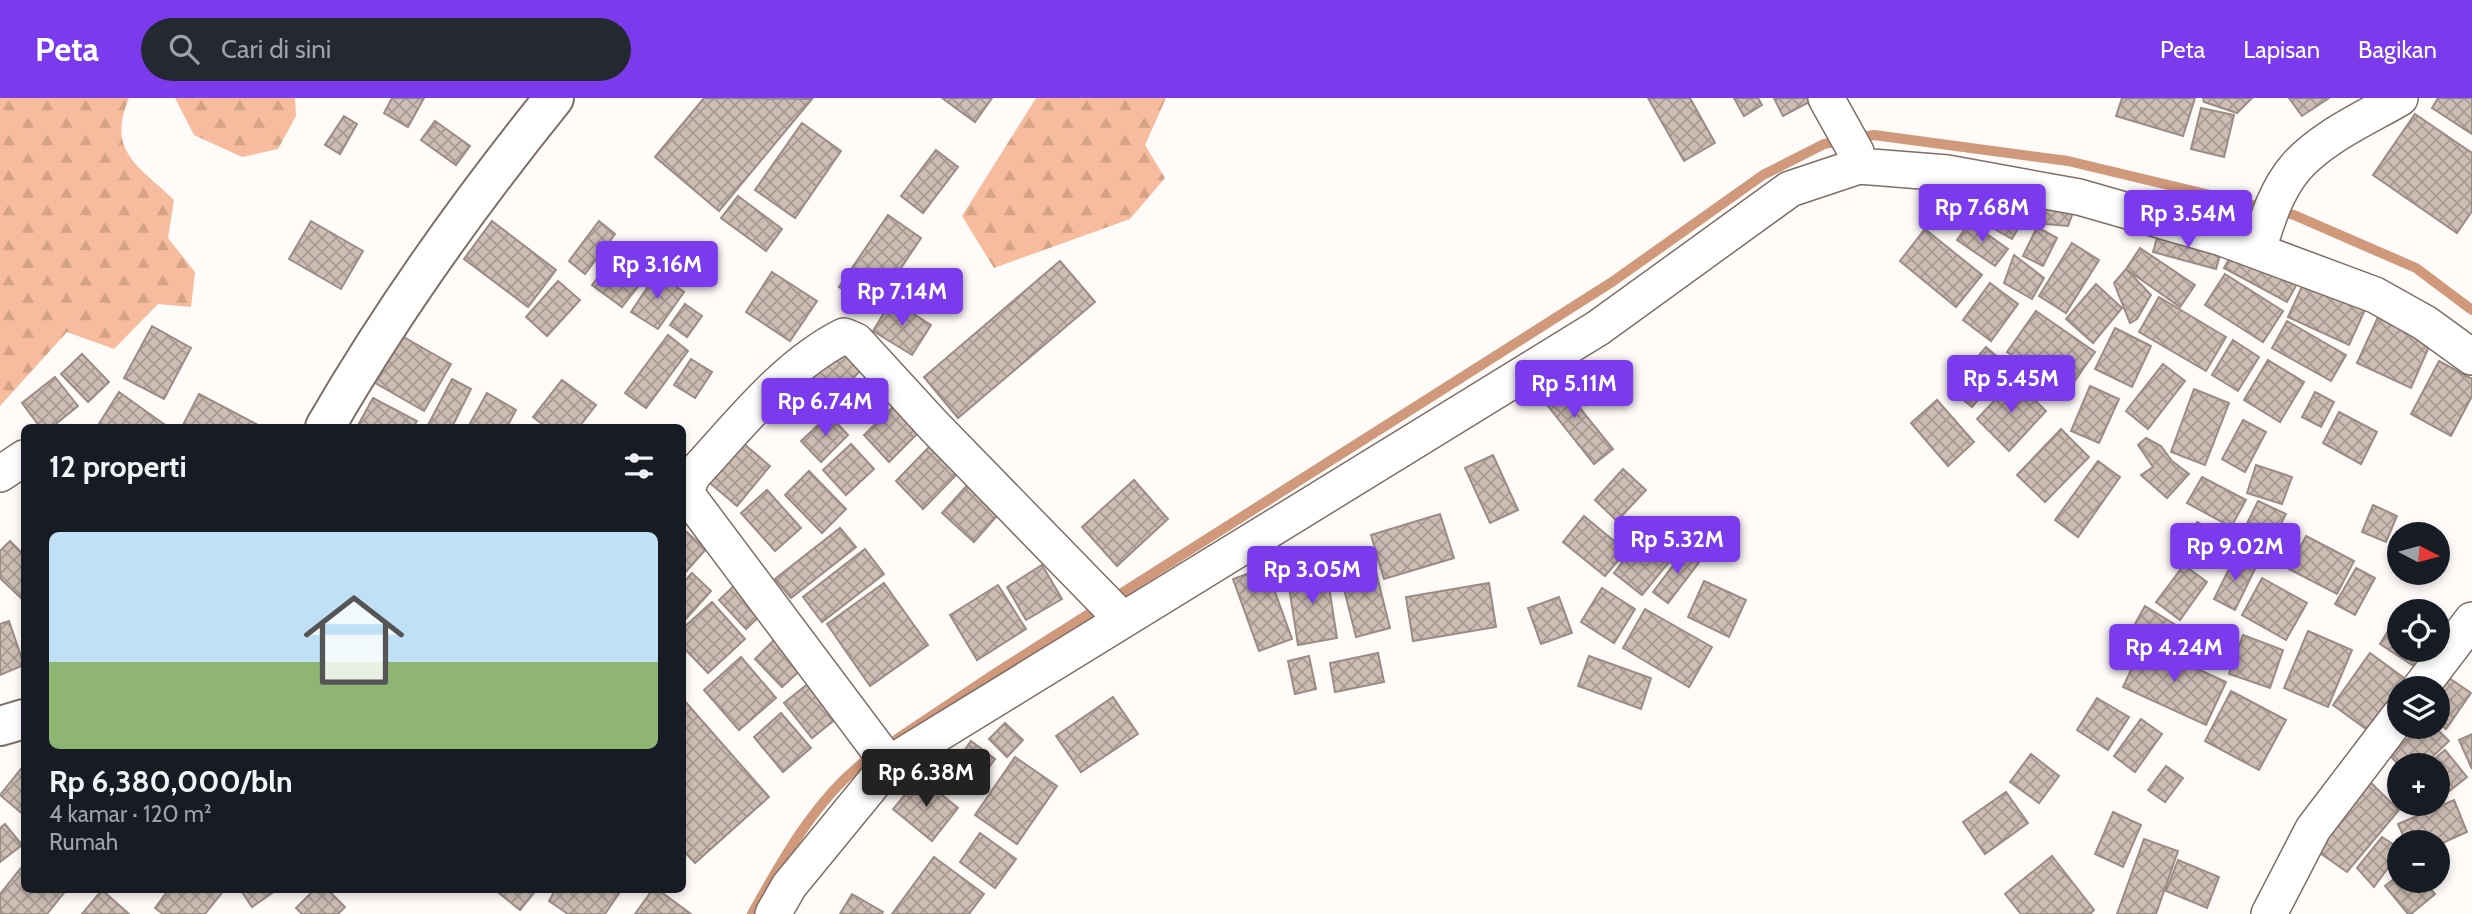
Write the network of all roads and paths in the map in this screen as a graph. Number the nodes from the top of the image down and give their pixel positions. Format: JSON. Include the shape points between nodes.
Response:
{"nodes":[{"id":1,"x":554,"y":98,"type":"edge"},
{"id":2,"x":1826,"y":98,"type":"edge"},
{"id":3,"x":2400,"y":98,"type":"edge"},
{"id":4,"x":1853,"y":150,"type":"junction"},
{"id":5,"x":2265,"y":227,"type":"junction"},
{"id":6,"x":2472,"y":358,"type":"edge"},
{"id":7,"x":327,"y":424,"type":"edge"},
{"id":8,"x":21,"y":460,"type":"edge"},
{"id":9,"x":0,"y":474,"type":"edge"},
{"id":10,"x":686,"y":489,"type":"edge"},
{"id":11,"x":686,"y":496,"type":"edge"},
{"id":12,"x":1108,"y":605,"type":"junction"},
{"id":13,"x":2472,"y":620,"type":"edge"},
{"id":14,"x":2429,"y":676,"type":"edge"},
{"id":15,"x":21,"y":720,"type":"edge"},
{"id":16,"x":0,"y":726,"type":"edge"},
{"id":17,"x":2387,"y":732,"type":"edge"},
{"id":18,"x":878,"y":751,"type":"junction"},
{"id":19,"x":773,"y":914,"type":"edge"},
{"id":20,"x":2269,"y":914,"type":"edge"}],
"edges":[{"from":1,"to":7,"type":"street","via":[[432,259]]},
{"from":2,"to":4,"type":"street"},
{"from":3,"to":5,"type":"street","via":[[2324,144],[2296,167]]},
{"from":4,"to":5,"type":"street","via":[[1947,173]]},
{"from":4,"to":12,"type":"street","via":[[1790,189],[1598,328]]},
{"from":5,"to":6,"type":"street","via":[[2425,323]]},
{"from":8,"to":9,"type":"street"},
{"from":10,"to":12,"type":"street","via":[[693,475],[775,389],[822,347],[844,336],[856,341]]},
{"from":11,"to":18,"type":"street"},
{"from":12,"to":18,"type":"street"},
{"from":13,"to":14,"type":"street"},
{"from":15,"to":16,"type":"street"},
{"from":17,"to":20,"type":"street","via":[[2313,829]]},
{"from":18,"to":19,"type":"street"}]}
